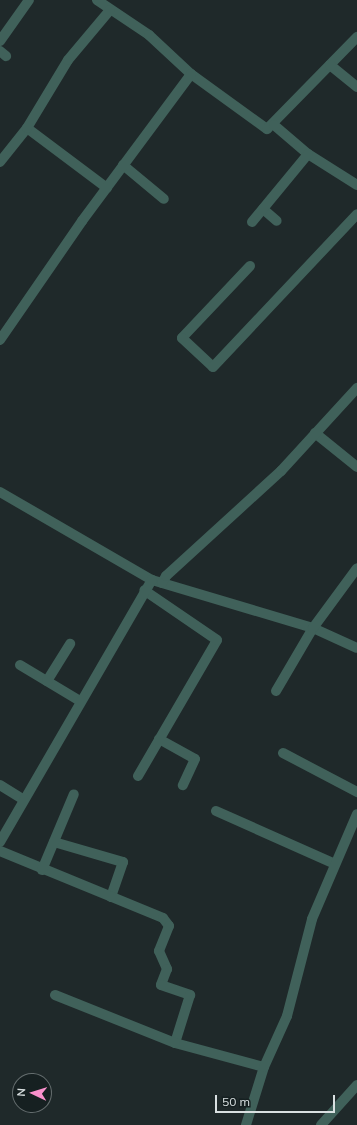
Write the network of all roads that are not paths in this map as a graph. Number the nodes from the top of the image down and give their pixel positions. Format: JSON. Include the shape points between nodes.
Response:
{"nodes":[{"id":1,"x":29,"y":0,"type":"edge"},
{"id":2,"x":97,"y":0,"type":"edge"},
{"id":3,"x":110,"y":10,"type":"junction"},
{"id":4,"x":357,"y":37,"type":"edge"},
{"id":5,"x":0,"y":40,"type":"edge"},
{"id":6,"x":330,"y":65,"type":"junction"},
{"id":7,"x":191,"y":74,"type":"junction"},
{"id":8,"x":357,"y":87,"type":"edge"},
{"id":9,"x":274,"y":125,"type":"junction"},
{"id":10,"x":27,"y":128,"type":"junction"},
{"id":11,"x":308,"y":154,"type":"junction"},
{"id":12,"x":0,"y":162,"type":"edge"},
{"id":13,"x":123,"y":165,"type":"junction"},
{"id":14,"x":357,"y":185,"type":"edge"},
{"id":15,"x":107,"y":188,"type":"junction"},
{"id":16,"x":164,"y":199,"type":"dead end"},
{"id":17,"x":262,"y":209,"type":"junction"},
{"id":18,"x":357,"y":214,"type":"edge"},
{"id":19,"x":277,"y":221,"type":"dead end"},
{"id":20,"x":252,"y":222,"type":"dead end"},
{"id":21,"x":250,"y":266,"type":"dead end"},
{"id":22,"x":0,"y":340,"type":"edge"},
{"id":23,"x":357,"y":388,"type":"edge"},
{"id":24,"x":316,"y":433,"type":"junction"},
{"id":25,"x":357,"y":467,"type":"edge"},
{"id":26,"x":0,"y":492,"type":"edge"},
{"id":27,"x":357,"y":568,"type":"edge"},
{"id":28,"x":152,"y":580,"type":"junction"},
{"id":29,"x":162,"y":583,"type":"junction"},
{"id":30,"x":144,"y":590,"type":"junction"},
{"id":31,"x":313,"y":628,"type":"junction"},
{"id":32,"x":70,"y":644,"type":"dead end"},
{"id":33,"x":357,"y":648,"type":"edge"},
{"id":34,"x":20,"y":665,"type":"dead end"},
{"id":35,"x":47,"y":682,"type":"junction"},
{"id":36,"x":276,"y":691,"type":"dead end"},
{"id":37,"x":80,"y":701,"type":"junction"},
{"id":38,"x":159,"y":739,"type":"junction"},
{"id":39,"x":283,"y":753,"type":"dead end"},
{"id":40,"x":138,"y":776,"type":"dead end"},
{"id":41,"x":0,"y":785,"type":"edge"},
{"id":42,"x":183,"y":785,"type":"dead end"},
{"id":43,"x":357,"y":792,"type":"edge"},
{"id":44,"x":74,"y":794,"type":"dead end"},
{"id":45,"x":24,"y":800,"type":"junction"},
{"id":46,"x":216,"y":811,"type":"dead end"},
{"id":47,"x":357,"y":814,"type":"edge"},
{"id":48,"x":0,"y":842,"type":"edge"},
{"id":49,"x":54,"y":842,"type":"junction"},
{"id":50,"x":0,"y":851,"type":"edge"},
{"id":51,"x":335,"y":864,"type":"junction"},
{"id":52,"x":42,"y":870,"type":"junction"},
{"id":53,"x":111,"y":898,"type":"junction"},
{"id":54,"x":55,"y":995,"type":"dead end"},
{"id":55,"x":175,"y":1043,"type":"junction"},
{"id":56,"x":264,"y":1067,"type":"junction"},
{"id":57,"x":357,"y":1085,"type":"edge"},
{"id":58,"x":246,"y":1125,"type":"edge"},
{"id":59,"x":320,"y":1125,"type":"edge"}],
"edges":[{"from":1,"to":5,"type":"street"},
{"from":2,"to":3,"type":"street"},
{"from":3,"to":7,"type":"street","via":[[149,35]]},
{"from":3,"to":10,"type":"street","via":[[68,60]]},
{"from":4,"to":6,"type":"street"},
{"from":6,"to":8,"type":"street"},
{"from":6,"to":9,"type":"street"},
{"from":7,"to":9,"type":"street","via":[[261,126],[266,129]]},
{"from":7,"to":13,"type":"street"},
{"from":9,"to":11,"type":"street"},
{"from":10,"to":12,"type":"street"},
{"from":10,"to":15,"type":"street"},
{"from":11,"to":14,"type":"street"},
{"from":11,"to":17,"type":"street"},
{"from":13,"to":15,"type":"street"},
{"from":13,"to":16,"type":"street"},
{"from":15,"to":22,"type":"street"},
{"from":17,"to":19,"type":"street"},
{"from":17,"to":20,"type":"street"},
{"from":18,"to":21,"type":"street","via":[[213,367],[182,338]]},
{"from":23,"to":24,"type":"street"},
{"from":24,"to":25,"type":"street"},
{"from":24,"to":29,"type":"street","via":[[281,471],[166,576]]},
{"from":26,"to":28,"type":"street"},
{"from":27,"to":31,"type":"street"},
{"from":28,"to":29,"type":"street"},
{"from":28,"to":30,"type":"street"},
{"from":29,"to":31,"type":"street"},
{"from":30,"to":37,"type":"street"},
{"from":30,"to":38,"type":"street","via":[[217,640]]},
{"from":31,"to":33,"type":"street"},
{"from":31,"to":36,"type":"street"},
{"from":32,"to":35,"type":"street"},
{"from":34,"to":35,"type":"street"},
{"from":35,"to":37,"type":"street"},
{"from":37,"to":45,"type":"street"},
{"from":38,"to":40,"type":"street"},
{"from":38,"to":42,"type":"street","via":[[195,759]]},
{"from":39,"to":43,"type":"street"},
{"from":41,"to":45,"type":"street"},
{"from":44,"to":49,"type":"street"},
{"from":45,"to":48,"type":"street"},
{"from":46,"to":51,"type":"street"},
{"from":47,"to":51,"type":"street"},
{"from":49,"to":52,"type":"street"},
{"from":49,"to":53,"type":"street","via":[[123,862]]},
{"from":50,"to":52,"type":"street"},
{"from":51,"to":56,"type":"street","via":[[312,919],[287,1016]]},
{"from":52,"to":53,"type":"street"},
{"from":53,"to":55,"type":"street","via":[[163,918],[169,926],[160,951],[167,968],[161,985],[190,995]]},
{"from":54,"to":55,"type":"street"},
{"from":55,"to":56,"type":"street"},
{"from":56,"to":58,"type":"street"},
{"from":57,"to":59,"type":"street"}]}
